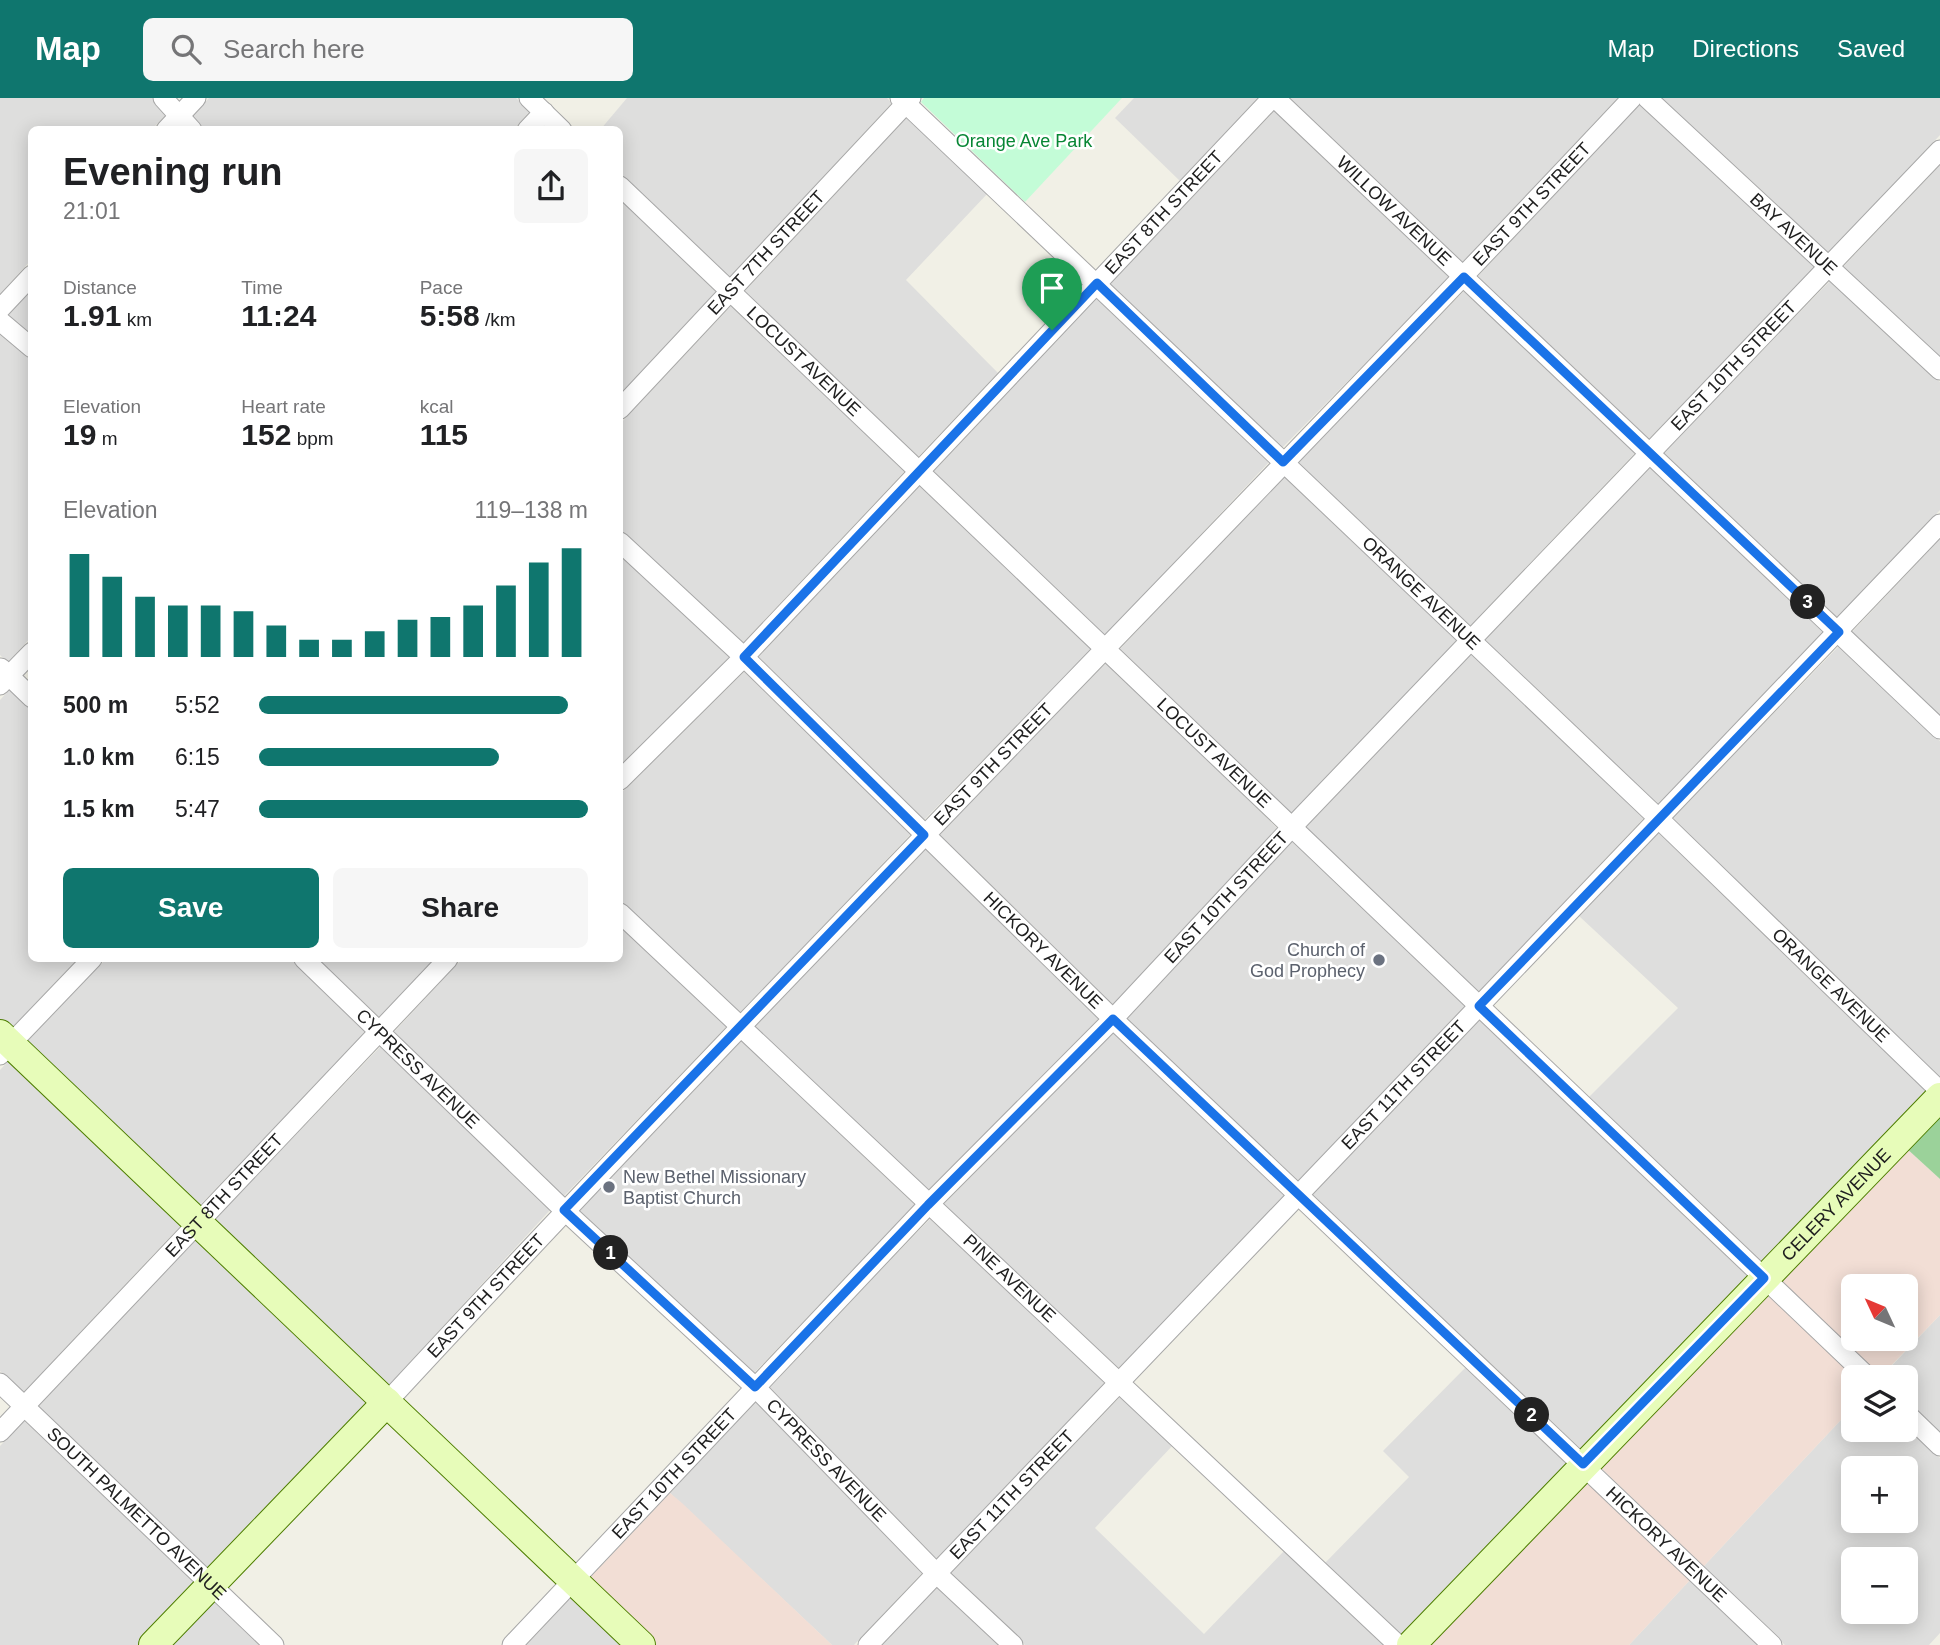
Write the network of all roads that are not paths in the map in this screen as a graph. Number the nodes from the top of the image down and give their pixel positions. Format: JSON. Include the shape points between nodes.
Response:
{"nodes":[{"id":1,"x":163,"y":98,"type":"edge"},
{"id":2,"x":195,"y":98,"type":"edge"},
{"id":3,"x":1273,"y":98,"type":"edge"},
{"id":4,"x":1632,"y":98,"type":"edge"},
{"id":5,"x":1647,"y":98,"type":"edge"},
{"id":6,"x":906,"y":100,"type":"edge"},
{"id":7,"x":537,"y":105,"type":"edge"},
{"id":8,"x":178,"y":125,"type":"edge"},
{"id":9,"x":529,"y":126,"type":"edge"},
{"id":10,"x":558,"y":126,"type":"edge"},
{"id":11,"x":1940,"y":150,"type":"edge"},
{"id":12,"x":623,"y":189,"type":"edge"},
{"id":13,"x":1829,"y":268,"type":"junction"},
{"id":14,"x":1464,"y":277,"type":"junction"},
{"id":15,"x":28,"y":279,"type":"edge"},
{"id":16,"x":1097,"y":283,"type":"junction"},
{"id":17,"x":729,"y":293,"type":"junction"},
{"id":18,"x":0,"y":309,"type":"edge"},
{"id":19,"x":0,"y":321,"type":"edge"},
{"id":20,"x":28,"y":345,"type":"edge"},
{"id":21,"x":1940,"y":370,"type":"edge"},
{"id":22,"x":623,"y":406,"type":"edge"},
{"id":23,"x":1650,"y":453,"type":"junction"},
{"id":24,"x":1283,"y":462,"type":"junction"},
{"id":25,"x":918,"y":472,"type":"junction"},
{"id":26,"x":1940,"y":524,"type":"edge"},
{"id":27,"x":623,"y":545,"type":"edge"},
{"id":28,"x":1839,"y":632,"type":"junction"},
{"id":29,"x":1471,"y":640,"type":"junction"},
{"id":30,"x":1106,"y":649,"type":"junction"},
{"id":31,"x":28,"y":655,"type":"edge"},
{"id":32,"x":744,"y":657,"type":"junction"},
{"id":33,"x":3,"y":676,"type":"edge"},
{"id":34,"x":28,"y":695,"type":"edge"},
{"id":35,"x":1940,"y":729,"type":"edge"},
{"id":36,"x":623,"y":777,"type":"edge"},
{"id":37,"x":1658,"y":818,"type":"junction"},
{"id":38,"x":1291,"y":828,"type":"junction"},
{"id":39,"x":924,"y":835,"type":"junction"},
{"id":40,"x":623,"y":916,"type":"edge"},
{"id":41,"x":89,"y":962,"type":"edge"},
{"id":42,"x":307,"y":962,"type":"edge"},
{"id":43,"x":445,"y":962,"type":"edge"},
{"id":44,"x":1479,"y":1006,"type":"junction"},
{"id":45,"x":1113,"y":1019,"type":"junction"},
{"id":46,"x":740,"y":1027,"type":"junction"},
{"id":47,"x":381,"y":1031,"type":"junction"},
{"id":48,"x":4,"y":1044,"type":"edge"},
{"id":49,"x":1940,"y":1091,"type":"edge"},
{"id":50,"x":1940,"y":1097,"type":"edge"},
{"id":51,"x":1299,"y":1194,"type":"junction"},
{"id":52,"x":928,"y":1205,"type":"junction"},
{"id":53,"x":564,"y":1210,"type":"junction"},
{"id":54,"x":198,"y":1221,"type":"junction"},
{"id":55,"x":1764,"y":1278,"type":"junction"},
{"id":56,"x":1855,"y":1365,"type":"edge"},
{"id":57,"x":1121,"y":1382,"type":"junction"},
{"id":58,"x":0,"y":1383,"type":"edge"},
{"id":59,"x":755,"y":1387,"type":"junction"},
{"id":60,"x":387,"y":1402,"type":"junction"},
{"id":61,"x":24,"y":1407,"type":"junction"},
{"id":62,"x":1918,"y":1425,"type":"edge"},
{"id":63,"x":0,"y":1432,"type":"edge"},
{"id":64,"x":1940,"y":1446,"type":"edge"},
{"id":65,"x":1583,"y":1464,"type":"junction"},
{"id":66,"x":936,"y":1573,"type":"junction"},
{"id":67,"x":573,"y":1581,"type":"junction"},
{"id":68,"x":212,"y":1584,"type":"junction"},
{"id":69,"x":153,"y":1645,"type":"edge"},
{"id":70,"x":274,"y":1645,"type":"edge"},
{"id":71,"x":512,"y":1645,"type":"edge"},
{"id":72,"x":640,"y":1645,"type":"edge"},
{"id":73,"x":868,"y":1645,"type":"edge"},
{"id":74,"x":1013,"y":1645,"type":"edge"},
{"id":75,"x":1398,"y":1645,"type":"edge"},
{"id":76,"x":1411,"y":1645,"type":"edge"},
{"id":77,"x":1772,"y":1645,"type":"edge"}],
"edges":[{"from":1,"to":8,"type":"street"},
{"from":2,"to":8,"type":"street"},
{"from":3,"to":14,"type":"street","name":"WILLOW AVENUE"},
{"from":3,"to":16,"type":"street","name":"EAST 8TH STREET"},
{"from":4,"to":14,"type":"street","name":"EAST 9TH STREET"},
{"from":5,"to":13,"type":"street","name":"BAY AVENUE"},
{"from":6,"to":16,"type":"street","name":"ORANGE AVENUE"},
{"from":6,"to":17,"type":"street","name":"EAST 7TH STREET"},
{"from":7,"to":9,"type":"street"},
{"from":7,"to":10,"type":"street"},
{"from":11,"to":13,"type":"street","name":"EAST 10TH STREET"},
{"from":12,"to":17,"type":"street","name":"LOCUST AVENUE"},
{"from":13,"to":21,"type":"street","name":"BAY AVENUE"},
{"from":13,"to":23,"type":"street","name":"EAST 10TH STREET"},
{"from":14,"to":23,"type":"street","name":"WILLOW AVENUE"},
{"from":14,"to":24,"type":"street","name":"EAST 9TH STREET"},
{"from":15,"to":18,"type":"street"},
{"from":16,"to":24,"type":"street","name":"ORANGE AVENUE"},
{"from":16,"to":25,"type":"street","name":"EAST 8TH STREET"},
{"from":17,"to":22,"type":"street","name":"EAST 7TH STREET"},
{"from":17,"to":25,"type":"street","name":"LOCUST AVENUE"},
{"from":19,"to":20,"type":"street"},
{"from":23,"to":28,"type":"street","name":"WILLOW AVENUE"},
{"from":23,"to":29,"type":"street","name":"EAST 10TH STREET"},
{"from":24,"to":29,"type":"street","name":"ORANGE AVENUE"},
{"from":24,"to":30,"type":"street","name":"EAST 9TH STREET"},
{"from":25,"to":30,"type":"street","name":"LOCUST AVENUE"},
{"from":25,"to":32,"type":"street","name":"EAST 8TH STREET"},
{"from":26,"to":28,"type":"street","name":"EAST 11TH STREET"},
{"from":27,"to":32,"type":"street","name":"HICKORY AVENUE"},
{"from":28,"to":35,"type":"street","name":"WILLOW AVENUE"},
{"from":28,"to":37,"type":"street","name":"EAST 11TH STREET"},
{"from":29,"to":37,"type":"street","name":"ORANGE AVENUE"},
{"from":29,"to":38,"type":"street","name":"EAST 10TH STREET"},
{"from":30,"to":38,"type":"street","name":"LOCUST AVENUE"},
{"from":30,"to":39,"type":"street","name":"EAST 9TH STREET"},
{"from":31,"to":33,"type":"street"},
{"from":32,"to":36,"type":"street","name":"EAST 8TH STREET"},
{"from":32,"to":39,"type":"street","name":"HICKORY AVENUE"},
{"from":33,"to":34,"type":"street"},
{"from":37,"to":44,"type":"street","name":"EAST 11TH STREET"},
{"from":37,"to":49,"type":"street","name":"ORANGE AVENUE"},
{"from":38,"to":44,"type":"street","name":"LOCUST AVENUE"},
{"from":38,"to":45,"type":"street","name":"EAST 10TH STREET"},
{"from":39,"to":45,"type":"street","name":"HICKORY AVENUE"},
{"from":39,"to":46,"type":"street","name":"EAST 9TH STREET"},
{"from":40,"to":46,"type":"street","name":"PINE AVENUE"},
{"from":41,"to":48,"type":"street"},
{"from":42,"to":47,"type":"street","name":"CYPRESS AVENUE"},
{"from":43,"to":47,"type":"street","name":"EAST 8TH STREET"},
{"from":44,"to":51,"type":"street","name":"EAST 11TH STREET"},
{"from":44,"to":55,"type":"street","name":"LOCUST AVENUE"},
{"from":45,"to":51,"type":"street","name":"HICKORY AVENUE"},
{"from":45,"to":52,"type":"street","name":"EAST 10TH STREET"},
{"from":46,"to":52,"type":"street","name":"PINE AVENUE"},
{"from":46,"to":53,"type":"street","name":"EAST 9TH STREET"},
{"from":47,"to":53,"type":"street","name":"CYPRESS AVENUE"},
{"from":47,"to":54,"type":"street","name":"EAST 8TH STREET"},
{"from":48,"to":54,"type":"main road"},
{"from":50,"to":55,"type":"main road","name":"CELERY AVENUE"},
{"from":51,"to":57,"type":"street","name":"EAST 11TH STREET"},
{"from":51,"to":65,"type":"street","name":"HICKORY AVENUE"},
{"from":52,"to":57,"type":"street","name":"PINE AVENUE"},
{"from":52,"to":59,"type":"street","name":"EAST 10TH STREET"},
{"from":53,"to":59,"type":"street","name":"CYPRESS AVENUE"},
{"from":53,"to":60,"type":"street","name":"EAST 9TH STREET"},
{"from":54,"to":60,"type":"main road"},
{"from":54,"to":61,"type":"street","name":"EAST 8TH STREET"},
{"from":55,"to":56,"type":"street","name":"LOCUST AVENUE"},
{"from":55,"to":65,"type":"main road","name":"CELERY AVENUE"},
{"from":57,"to":66,"type":"street","name":"EAST 11TH STREET"},
{"from":57,"to":75,"type":"street","name":"PINE AVENUE"},
{"from":58,"to":61,"type":"street","name":"SOUTH PALMETTO AVENUE"},
{"from":59,"to":66,"type":"street","name":"CYPRESS AVENUE"},
{"from":59,"to":67,"type":"street","name":"EAST 10TH STREET"},
{"from":60,"to":67,"type":"main road"},
{"from":60,"to":68,"type":"main road","name":"EAST 9TH STREET"},
{"from":61,"to":63,"type":"street","name":"EAST 8TH STREET"},
{"from":61,"to":68,"type":"street","name":"SOUTH PALMETTO AVENUE"},
{"from":62,"to":64,"type":"street"},
{"from":65,"to":76,"type":"main road","name":"CELERY AVENUE"},
{"from":65,"to":77,"type":"street","name":"HICKORY AVENUE"},
{"from":66,"to":73,"type":"street","name":"EAST 11TH STREET"},
{"from":66,"to":74,"type":"street","name":"CYPRESS AVENUE"},
{"from":67,"to":71,"type":"street","name":"EAST 10TH STREET"},
{"from":67,"to":72,"type":"main road"},
{"from":68,"to":69,"type":"main road","name":"EAST 9TH STREET"},
{"from":68,"to":70,"type":"street","name":"SOUTH PALMETTO AVENUE"}]}
